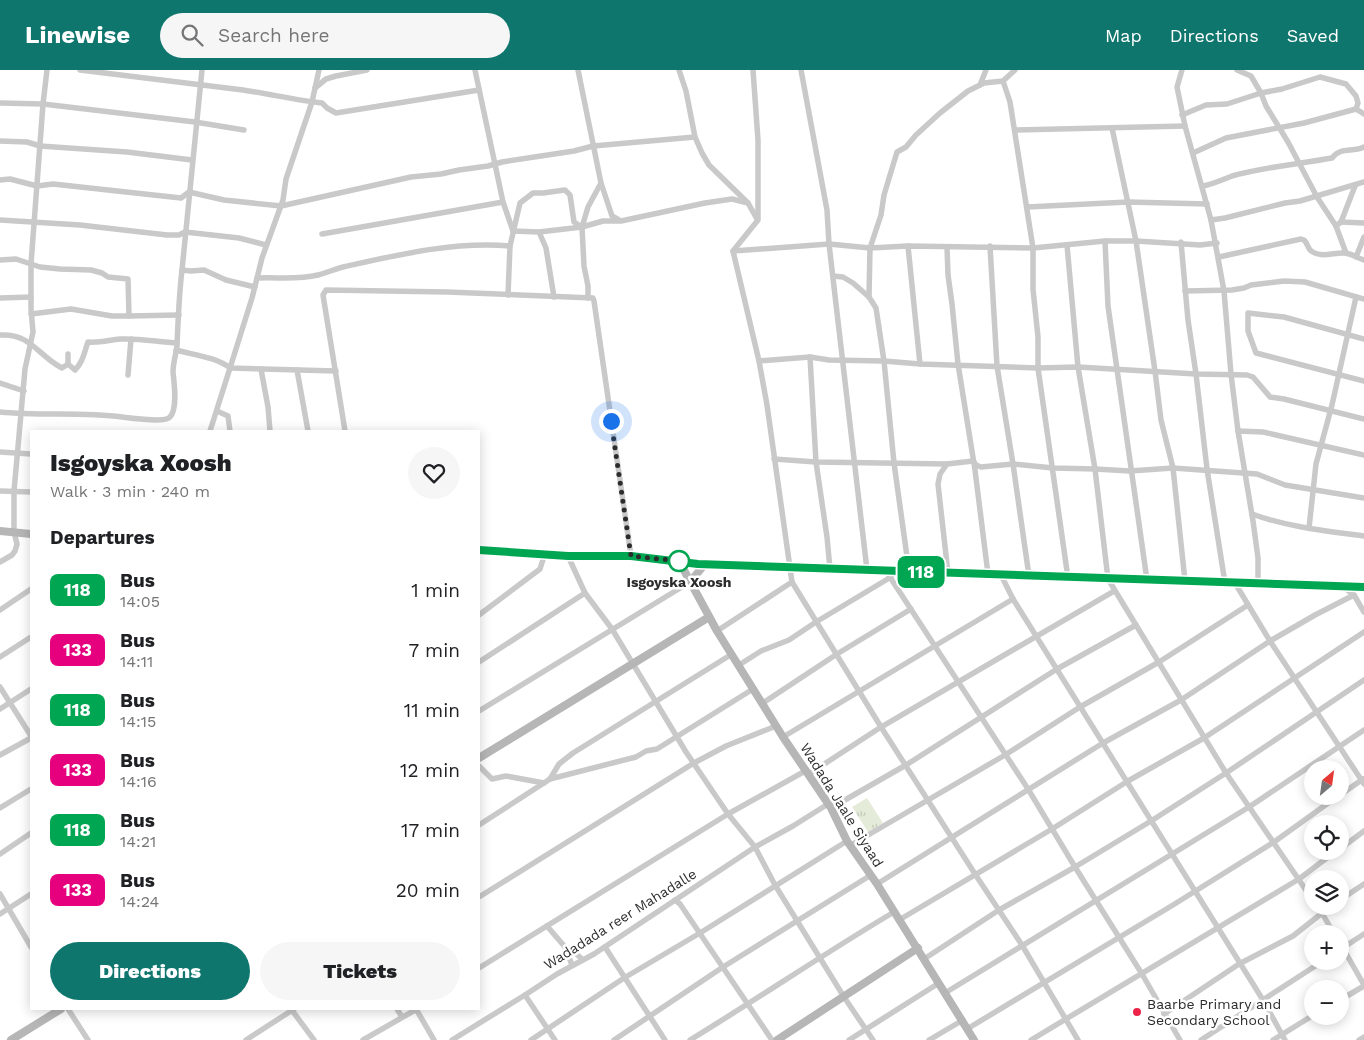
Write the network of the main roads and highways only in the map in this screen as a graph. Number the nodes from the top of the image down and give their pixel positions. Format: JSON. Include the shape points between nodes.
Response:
{"nodes":[{"id":1,"x":0,"y":531,"type":"edge"},
{"id":2,"x":30,"y":534,"type":"edge"},
{"id":3,"x":480,"y":550,"type":"edge"},
{"id":4,"x":678,"y":561,"type":"junction"},
{"id":5,"x":705,"y":564,"type":"junction"},
{"id":6,"x":690,"y":582,"type":"junction"},
{"id":7,"x":1364,"y":587,"type":"edge"},
{"id":8,"x":709,"y":617,"type":"junction"},
{"id":9,"x":480,"y":757,"type":"edge"},
{"id":10,"x":918,"y":948,"type":"junction"},
{"id":11,"x":59,"y":1010,"type":"edge"},
{"id":12,"x":11,"y":1040,"type":"edge"},
{"id":13,"x":777,"y":1040,"type":"edge"},
{"id":14,"x":974,"y":1040,"type":"edge"}],
"edges":[{"from":1,"to":2,"type":"main road"},
{"from":3,"to":4,"type":"main road"},
{"from":4,"to":5,"type":"main road"},
{"from":4,"to":6,"type":"main road","name":"Wadada Jaale Siyaad"},
{"from":5,"to":6,"type":"main road"},
{"from":5,"to":7,"type":"main road","via":[[868,570],[888,574],[909,571]]},
{"from":6,"to":8,"type":"main road","name":"Wadada Jaale Siyaad"},
{"from":8,"to":9,"type":"main road"},
{"from":8,"to":10,"type":"main road","name":"Wadada Jaale Siyaad"},
{"from":10,"to":13,"type":"main road"},
{"from":10,"to":14,"type":"main road","name":"Wadada Jaale Siyaad"},
{"from":11,"to":12,"type":"main road"}]}
